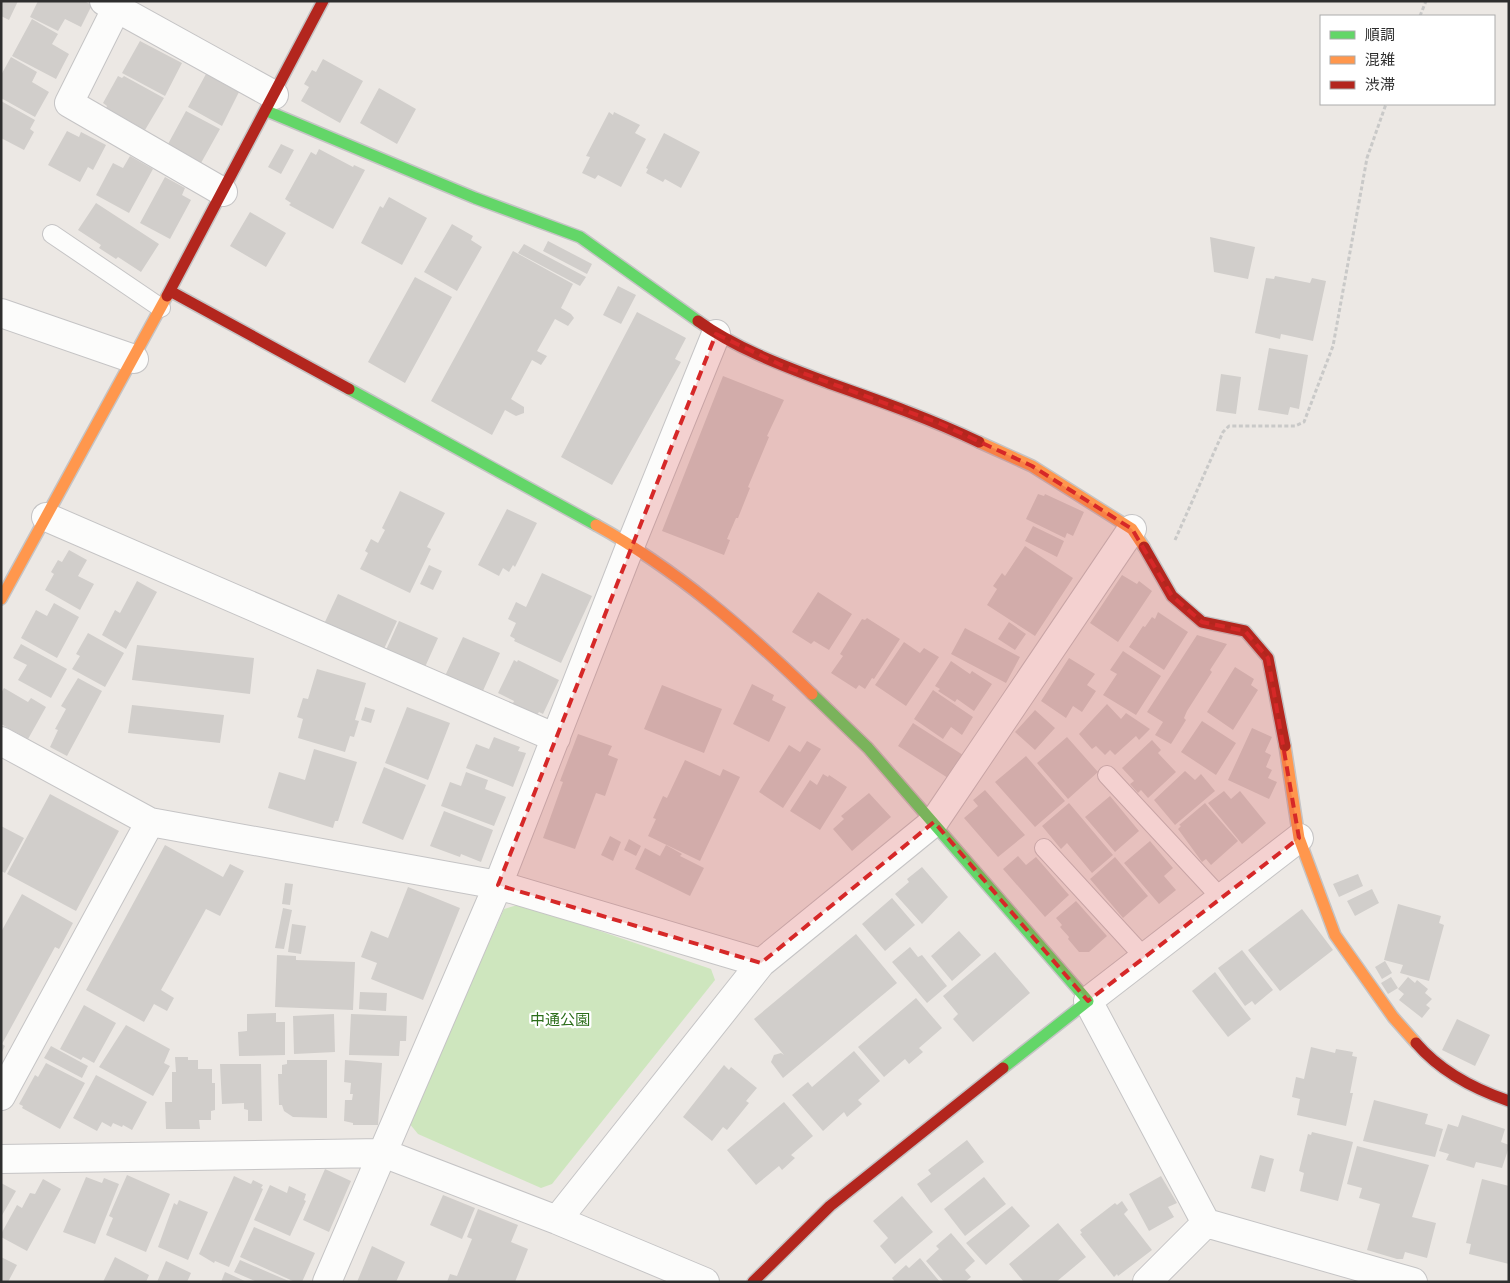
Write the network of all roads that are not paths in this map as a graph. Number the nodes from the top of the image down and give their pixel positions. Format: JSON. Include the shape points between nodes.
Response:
{"nodes":[{"id":1,"x":323,"y":1,"type":"edge"},
{"id":2,"x":110,"y":5,"type":"edge"},
{"id":3,"x":270,"y":103,"type":"junction"},
{"id":4,"x":224,"y":192,"type":"junction"},
{"id":5,"x":52,"y":234,"type":"dead end"},
{"id":6,"x":170,"y":291,"type":"junction"},
{"id":7,"x":161,"y":308,"type":"junction"},
{"id":8,"x":1,"y":313,"type":"edge"},
{"id":9,"x":716,"y":334,"type":"junction"},
{"id":10,"x":134,"y":358,"type":"junction"},
{"id":11,"x":46,"y":517,"type":"junction"},
{"id":12,"x":1132,"y":529,"type":"junction"},
{"id":13,"x":631,"y":544,"type":"junction"},
{"id":14,"x":1,"y":599,"type":"edge"},
{"id":15,"x":556,"y":738,"type":"junction"},
{"id":16,"x":1,"y":741,"type":"edge"},
{"id":17,"x":1107,"y":775,"type":"dead end"},
{"id":18,"x":150,"y":822,"type":"junction"},
{"id":19,"x":934,"y":822,"type":"junction"},
{"id":20,"x":1299,"y":838,"type":"junction"},
{"id":21,"x":1044,"y":848,"type":"dead end"},
{"id":22,"x":498,"y":885,"type":"junction"},
{"id":23,"x":1222,"y":898,"type":"junction"},
{"id":24,"x":1145,"y":958,"type":"junction"},
{"id":25,"x":761,"y":963,"type":"junction"},
{"id":26,"x":1088,"y":1001,"type":"junction"},
{"id":27,"x":1,"y":1096,"type":"edge"},
{"id":28,"x":1509,"y":1101,"type":"edge"},
{"id":29,"x":383,"y":1153,"type":"junction"},
{"id":30,"x":1,"y":1159,"type":"edge"},
{"id":31,"x":557,"y":1220,"type":"junction"},
{"id":32,"x":1206,"y":1223,"type":"junction"},
{"id":33,"x":327,"y":1282,"type":"edge"},
{"id":34,"x":705,"y":1282,"type":"edge"},
{"id":35,"x":753,"y":1282,"type":"edge"},
{"id":36,"x":1147,"y":1282,"type":"edge"},
{"id":37,"x":1413,"y":1282,"type":"edge"}],
"edges":[{"from":1,"to":3,"type":"street"},
{"from":2,"to":3,"type":"street"},
{"from":2,"to":4,"type":"street","via":[[69,103]]},
{"from":3,"to":4,"type":"street"},
{"from":3,"to":9,"type":"street","via":[[475,198],[580,236]]},
{"from":4,"to":6,"type":"street"},
{"from":5,"to":7,"type":"lane"},
{"from":6,"to":7,"type":"street"},
{"from":6,"to":13,"type":"street"},
{"from":7,"to":10,"type":"street"},
{"from":8,"to":10,"type":"street"},
{"from":9,"to":12,"type":"street","via":[[781,365],[939,423],[1032,466]]},
{"from":9,"to":13,"type":"street"},
{"from":10,"to":11,"type":"street"},
{"from":11,"to":14,"type":"street"},
{"from":11,"to":15,"type":"street"},
{"from":12,"to":19,"type":"street"},
{"from":12,"to":20,"type":"street","via":[[1172,596],[1202,622],[1245,631],[1268,658],[1293,787]]},
{"from":13,"to":15,"type":"street"},
{"from":13,"to":19,"type":"street","via":[[725,614],[804,686],[868,748]]},
{"from":15,"to":22,"type":"street"},
{"from":16,"to":18,"type":"street"},
{"from":17,"to":23,"type":"lane"},
{"from":18,"to":22,"type":"street"},
{"from":18,"to":27,"type":"street"},
{"from":19,"to":25,"type":"street"},
{"from":19,"to":26,"type":"street"},
{"from":20,"to":23,"type":"street"},
{"from":20,"to":28,"type":"street","via":[[1335,934],[1394,1017],[1429,1059],[1480,1091]]},
{"from":21,"to":24,"type":"lane"},
{"from":22,"to":25,"type":"street"},
{"from":22,"to":29,"type":"street"},
{"from":23,"to":24,"type":"street"},
{"from":24,"to":26,"type":"street"},
{"from":25,"to":31,"type":"street"},
{"from":26,"to":32,"type":"street"},
{"from":26,"to":35,"type":"street","via":[[830,1206]]},
{"from":29,"to":30,"type":"street"},
{"from":29,"to":31,"type":"street"},
{"from":29,"to":33,"type":"street"},
{"from":31,"to":34,"type":"street"},
{"from":32,"to":36,"type":"street"},
{"from":32,"to":37,"type":"street"}]}
